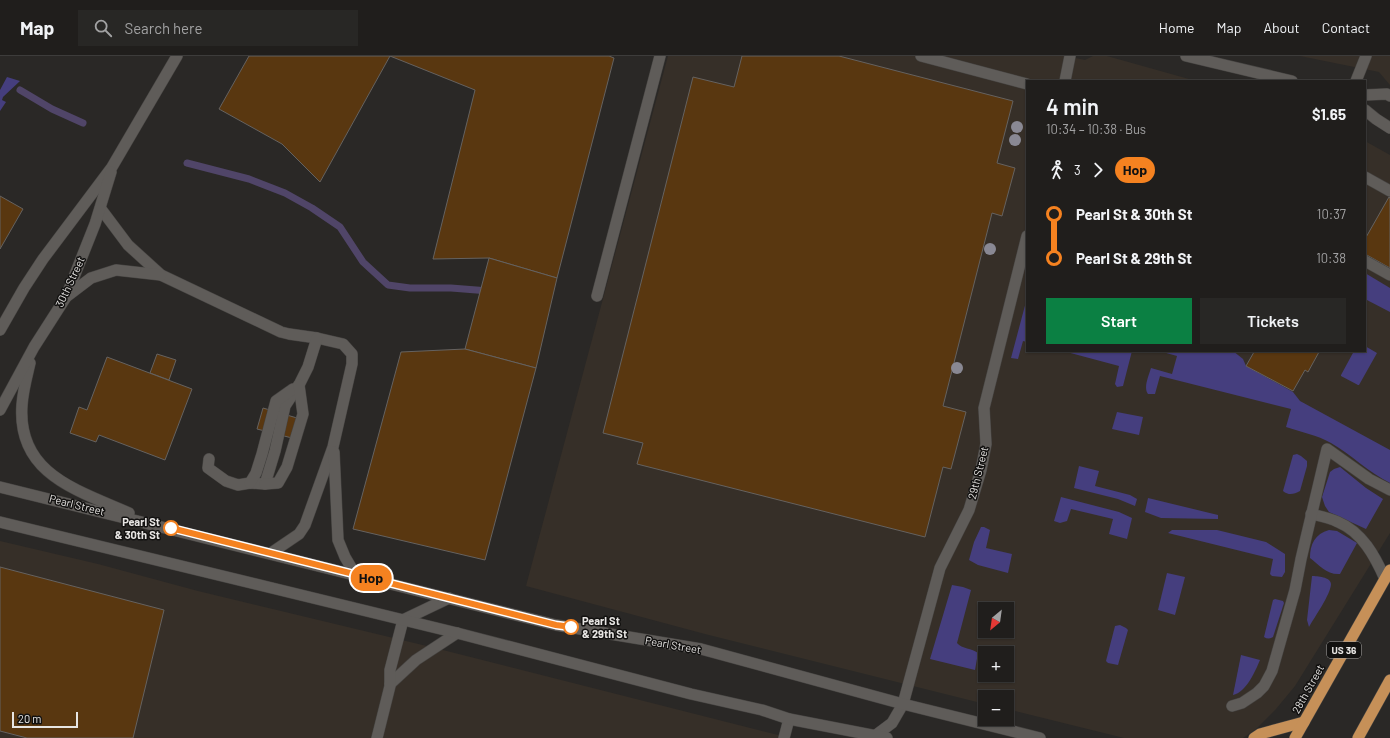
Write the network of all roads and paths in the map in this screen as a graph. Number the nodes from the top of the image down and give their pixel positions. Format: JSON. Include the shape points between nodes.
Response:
{"nodes":[{"id":1,"x":177,"y":56,"type":"edge"},
{"id":2,"x":660,"y":56,"type":"edge"},
{"id":3,"x":921,"y":56,"type":"edge"},
{"id":4,"x":1070,"y":56,"type":"edge"},
{"id":5,"x":1186,"y":56,"type":"edge"},
{"id":6,"x":1366,"y":56,"type":"edge"},
{"id":7,"x":1065,"y":80,"type":"edge"},
{"id":8,"x":1288,"y":80,"type":"edge"},
{"id":9,"x":1356,"y":80,"type":"edge"},
{"id":10,"x":1026,"y":84,"type":"edge"},
{"id":11,"x":1366,"y":95,"type":"edge"},
{"id":12,"x":1390,"y":96,"type":"edge"},
{"id":13,"x":1366,"y":111,"type":"edge"},
{"id":14,"x":1390,"y":128,"type":"edge"},
{"id":15,"x":112,"y":167,"type":"junction"},
{"id":16,"x":1366,"y":178,"type":"edge"},
{"id":17,"x":1390,"y":191,"type":"edge"},
{"id":18,"x":101,"y":209,"type":"junction"},
{"id":19,"x":1026,"y":240,"type":"edge"},
{"id":20,"x":1366,"y":262,"type":"edge"},
{"id":21,"x":161,"y":275,"type":"junction"},
{"id":22,"x":1390,"y":275,"type":"edge"},
{"id":23,"x":597,"y":296,"type":"dead end"},
{"id":24,"x":66,"y":297,"type":"junction"},
{"id":25,"x":0,"y":330,"type":"edge"},
{"id":26,"x":317,"y":338,"type":"junction"},
{"id":27,"x":34,"y":347,"type":"junction"},
{"id":28,"x":298,"y":386,"type":"junction"},
{"id":29,"x":0,"y":410,"type":"edge"},
{"id":30,"x":333,"y":447,"type":"junction"},
{"id":31,"x":209,"y":459,"type":"dead end"},
{"id":32,"x":250,"y":483,"type":"junction"},
{"id":33,"x":264,"y":484,"type":"junction"},
{"id":34,"x":0,"y":487,"type":"edge"},
{"id":35,"x":1390,"y":490,"type":"edge"},
{"id":36,"x":1311,"y":514,"type":"junction"},
{"id":37,"x":0,"y":522,"type":"edge"},
{"id":38,"x":155,"y":524,"type":"junction"},
{"id":39,"x":271,"y":553,"type":"junction"},
{"id":40,"x":355,"y":574,"type":"junction"},
{"id":41,"x":1387,"y":574,"type":"edge"},
{"id":42,"x":449,"y":598,"type":"junction"},
{"id":43,"x":402,"y":620,"type":"junction"},
{"id":44,"x":458,"y":633,"type":"junction"},
{"id":45,"x":1390,"y":680,"type":"edge"},
{"id":46,"x":390,"y":684,"type":"junction"},
{"id":47,"x":903,"y":704,"type":"junction"},
{"id":48,"x":1232,"y":706,"type":"dead end"},
{"id":49,"x":790,"y":719,"type":"junction"},
{"id":50,"x":1304,"y":722,"type":"junction"},
{"id":51,"x":1364,"y":726,"type":"junction"},
{"id":52,"x":882,"y":737,"type":"edge"},
{"id":53,"x":377,"y":738,"type":"edge"},
{"id":54,"x":784,"y":738,"type":"edge"},
{"id":55,"x":1040,"y":738,"type":"edge"},
{"id":56,"x":1254,"y":738,"type":"edge"},
{"id":57,"x":1295,"y":738,"type":"edge"},
{"id":58,"x":1358,"y":738,"type":"edge"},
{"id":59,"x":1369,"y":738,"type":"edge"}],
"edges":[{"from":1,"to":15,"type":"main road","name":"30th Street"},
{"from":2,"to":23,"type":"main road"},
{"from":3,"to":10,"type":"main road"},
{"from":4,"to":7,"type":"main road"},
{"from":5,"to":8,"type":"main road"},
{"from":6,"to":9,"type":"main road"},
{"from":11,"to":12,"type":"main road"},
{"from":13,"to":14,"type":"main road"},
{"from":15,"to":18,"type":"main road","name":"30th Street"},
{"from":15,"to":25,"type":"main road","name":"30th Street","via":[[43,259]]},
{"from":16,"to":17,"type":"main road"},
{"from":18,"to":21,"type":"main road","via":[[128,245]]},
{"from":18,"to":24,"type":"main road","name":"30th Street"},
{"from":19,"to":47,"type":"main road","name":"29th Street","via":[[984,408],[986,444],[981,470],[969,510],[940,568]]},
{"from":20,"to":22,"type":"main road"},
{"from":21,"to":24,"type":"main road","via":[[116,270],[91,278]]},
{"from":21,"to":26,"type":"main road","via":[[281,332]]},
{"from":24,"to":27,"type":"main road","name":"30th Street"},
{"from":26,"to":28,"type":"main road","via":[[308,367]]},
{"from":26,"to":30,"type":"main road","via":[[343,344],[352,354],[352,364]]},
{"from":27,"to":29,"type":"main road","name":"30th Street"},
{"from":27,"to":38,"type":"main road","via":[[22,404],[22,424],[29,449],[45,469],[70,486]]},
{"from":28,"to":32,"type":"main road","via":[[276,401],[256,473]]},
{"from":28,"to":33,"type":"main road","via":[[285,406],[275,451]]},
{"from":28,"to":33,"type":"main road","via":[[303,414],[287,467],[278,483]]},
{"from":30,"to":39,"type":"main road","via":[[305,525],[299,534]]},
{"from":30,"to":40,"type":"main road","via":[[338,540]]},
{"from":31,"to":32,"type":"main road","via":[[208,468],[226,481],[238,485]]},
{"from":32,"to":33,"type":"main road"},
{"from":34,"to":38,"type":"main road","name":"Pearl Street"},
{"from":35,"to":36,"type":"main road","via":[[1369,479],[1327,449]]},
{"from":36,"to":41,"type":"main road","via":[[1340,522],[1357,534]]},
{"from":36,"to":48,"type":"main road","via":[[1295,590],[1272,671],[1257,693]]},
{"from":37,"to":43,"type":"main road"},
{"from":38,"to":39,"type":"main road","name":"Pearl Street"},
{"from":39,"to":40,"type":"main road","name":"Pearl Street"},
{"from":40,"to":42,"type":"main road","name":"Pearl Street"},
{"from":41,"to":50,"type":"highway","name":"28th Street","number":"US 36"},
{"from":42,"to":43,"type":"main road"},
{"from":42,"to":47,"type":"main road","name":"Pearl Street","via":[[556,625],[701,650]]},
{"from":43,"to":44,"type":"main road"},
{"from":43,"to":46,"type":"main road","via":[[390,670]]},
{"from":44,"to":46,"type":"main road","via":[[416,660]]},
{"from":44,"to":49,"type":"main road"},
{"from":45,"to":51,"type":"highway"},
{"from":46,"to":53,"type":"main road"},
{"from":47,"to":52,"type":"main road","name":"29th Street"},
{"from":47,"to":55,"type":"main road","name":"Pearl Street"},
{"from":49,"to":52,"type":"main road"},
{"from":49,"to":54,"type":"main road"},
{"from":50,"to":56,"type":"highway"},
{"from":50,"to":57,"type":"highway","name":"28th Street","number":"US 36"},
{"from":51,"to":58,"type":"highway"},
{"from":51,"to":59,"type":"highway"}]}
